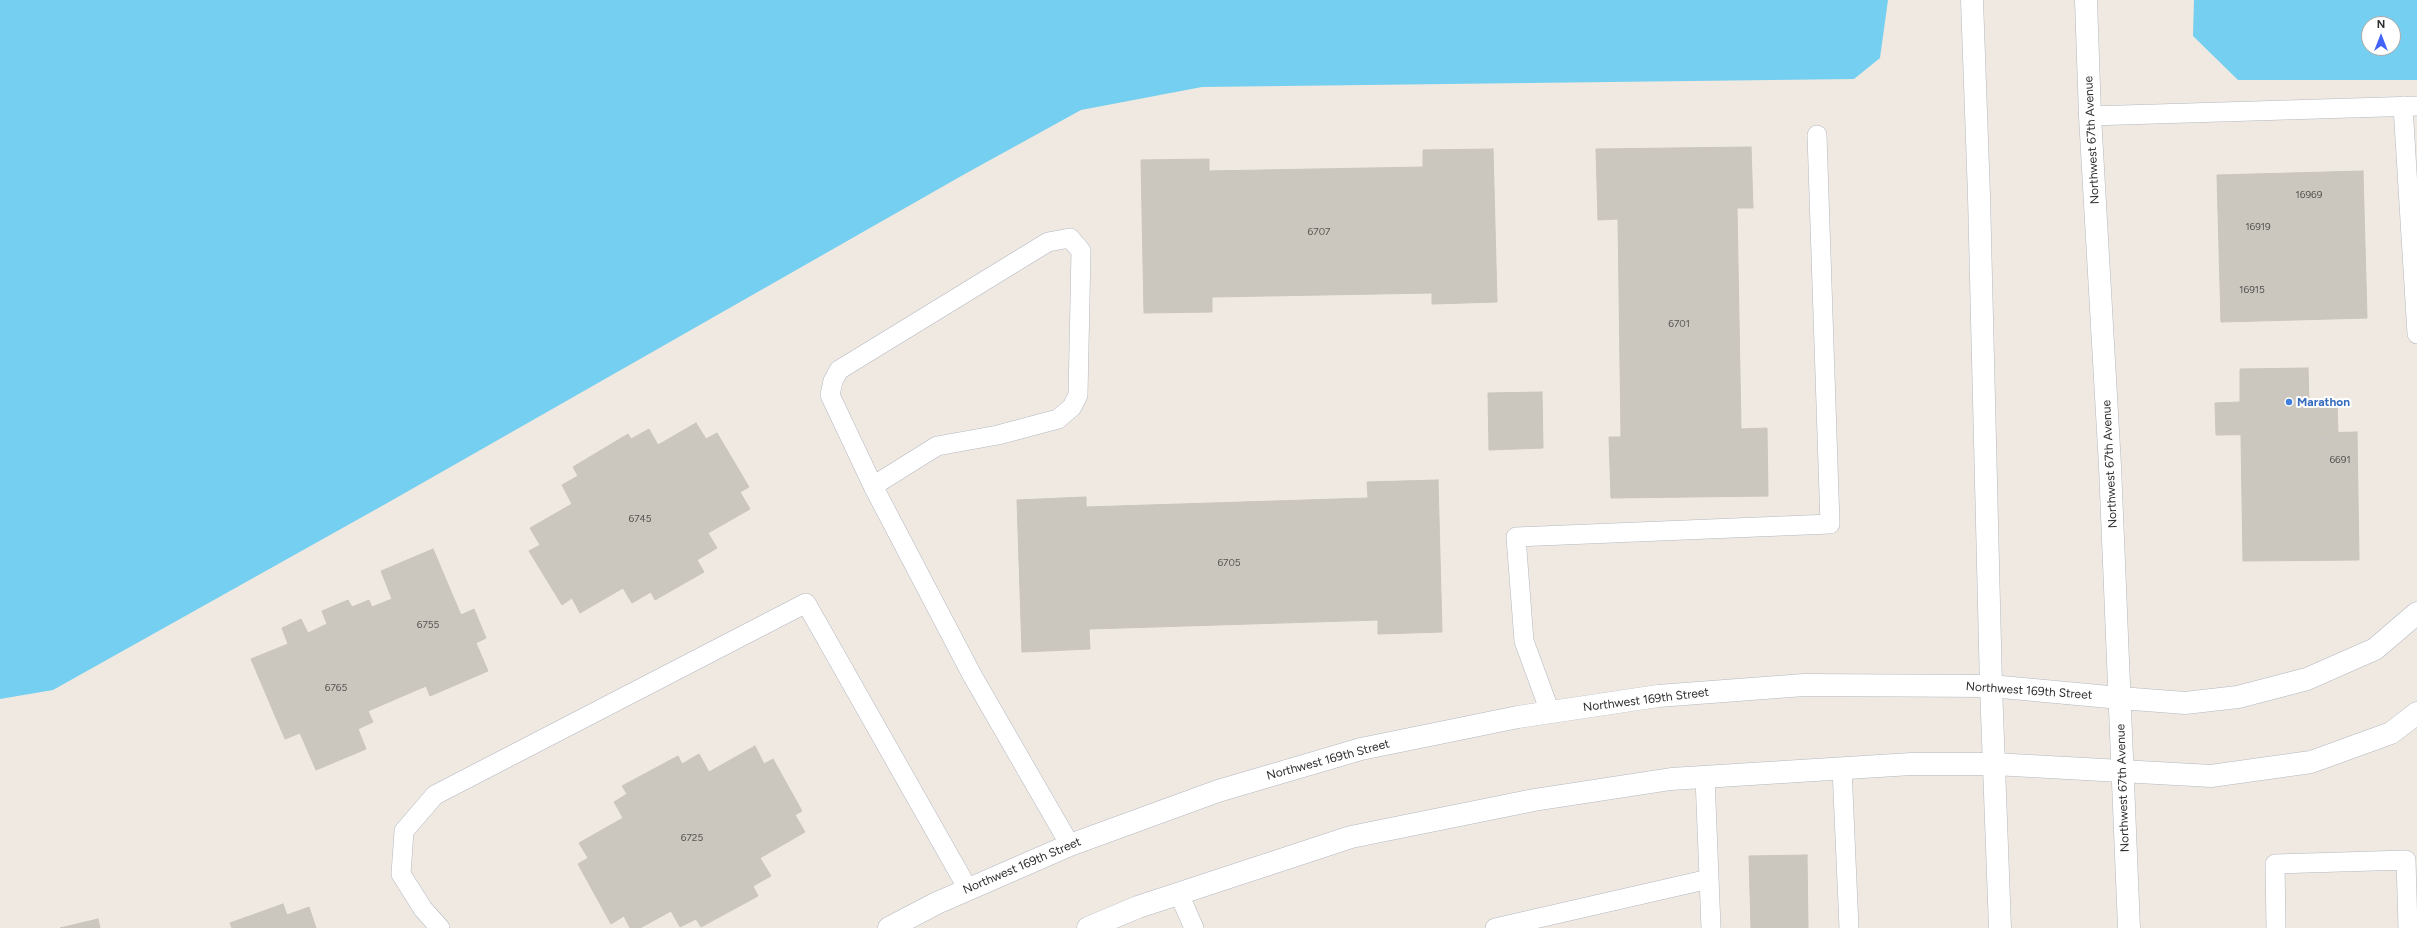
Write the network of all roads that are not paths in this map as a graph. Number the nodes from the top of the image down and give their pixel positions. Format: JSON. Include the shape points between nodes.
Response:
{"nodes":[{"id":1,"x":1972,"y":0,"type":"edge"},
{"id":2,"x":2086,"y":0,"type":"edge"},
{"id":3,"x":2410,"y":106,"type":"edge"},
{"id":4,"x":2090,"y":116,"type":"junction"},
{"id":5,"x":1817,"y":135,"type":"dead end"},
{"id":6,"x":2416,"y":334,"type":"edge"},
{"id":7,"x":873,"y":486,"type":"junction"},
{"id":8,"x":2417,"y":613,"type":"edge"},
{"id":9,"x":1991,"y":686,"type":"junction"},
{"id":10,"x":2120,"y":698,"type":"junction"},
{"id":11,"x":1550,"y":712,"type":"junction"},
{"id":12,"x":2417,"y":713,"type":"edge"},
{"id":13,"x":1994,"y":764,"type":"junction"},
{"id":14,"x":1842,"y":768,"type":"junction"},
{"id":15,"x":2121,"y":771,"type":"junction"},
{"id":16,"x":1705,"y":777,"type":"junction"},
{"id":17,"x":1070,"y":845,"type":"junction"},
{"id":18,"x":1709,"y":879,"type":"junction"},
{"id":19,"x":968,"y":889,"type":"junction"},
{"id":20,"x":1178,"y":894,"type":"junction"},
{"id":21,"x":440,"y":928,"type":"edge"},
{"id":22,"x":889,"y":928,"type":"edge"},
{"id":23,"x":1088,"y":928,"type":"edge"},
{"id":24,"x":1194,"y":928,"type":"edge"},
{"id":25,"x":1495,"y":928,"type":"edge"},
{"id":26,"x":1711,"y":928,"type":"edge"},
{"id":27,"x":1849,"y":928,"type":"edge"},
{"id":28,"x":2000,"y":928,"type":"edge"},
{"id":29,"x":2129,"y":928,"type":"edge"},
{"id":30,"x":2276,"y":928,"type":"edge"},
{"id":31,"x":2408,"y":928,"type":"edge"}],
"edges":[{"from":1,"to":9,"type":"street","via":[[1980,196]]},
{"from":2,"to":4,"type":"street","name":"Northwest 67th Avenue"},
{"from":3,"to":4,"type":"lane"},
{"from":3,"to":6,"type":"lane"},
{"from":4,"to":10,"type":"street","name":"Northwest 67th Avenue"},
{"from":5,"to":11,"type":"lane","via":[[1830,524],[1516,537],[1524,641]]},
{"from":7,"to":7,"type":"lane","via":[[830,396],[833,381],[839,370],[1048,242],[1070,238],[1081,251],[1078,395],[1072,407],[1058,419],[937,446]]},
{"from":7,"to":17,"type":"lane","via":[[972,675]]},
{"from":8,"to":10,"type":"street","name":"Northwest 169th Street","via":[[2375,649],[2307,679],[2238,697],[2215,700],[2185,703]]},
{"from":9,"to":10,"type":"street","name":"Northwest 169th Street"},
{"from":9,"to":11,"type":"street","name":"Northwest 169th Street","via":[[1804,686],[1658,696]]},
{"from":9,"to":13,"type":"street"},
{"from":10,"to":15,"type":"street","name":"Northwest 67th Avenue"},
{"from":11,"to":17,"type":"street","name":"Northwest 169th Street","via":[[1361,749],[1218,791]]},
{"from":12,"to":15,"type":"street","via":[[2391,733],[2310,762],[2211,776]]},
{"from":13,"to":14,"type":"street","via":[[1911,764]]},
{"from":13,"to":15,"type":"street"},
{"from":13,"to":28,"type":"street"},
{"from":14,"to":16,"type":"street"},
{"from":14,"to":27,"type":"lane"},
{"from":15,"to":29,"type":"street","name":"Northwest 67th Avenue"},
{"from":16,"to":18,"type":"lane"},
{"from":16,"to":20,"type":"street","via":[[1671,779],[1534,800],[1351,837]]},
{"from":17,"to":19,"type":"street","name":"Northwest 169th Street"},
{"from":18,"to":25,"type":"lane"},
{"from":18,"to":26,"type":"lane"},
{"from":19,"to":21,"type":"lane","via":[[806,603],[435,795],[404,832],[400,874]]},
{"from":19,"to":22,"type":"street","name":"Northwest 169th Street"},
{"from":20,"to":23,"type":"street"},
{"from":20,"to":24,"type":"lane"},
{"from":30,"to":31,"type":"lane","via":[[2275,864],[2406,860]]}]}
